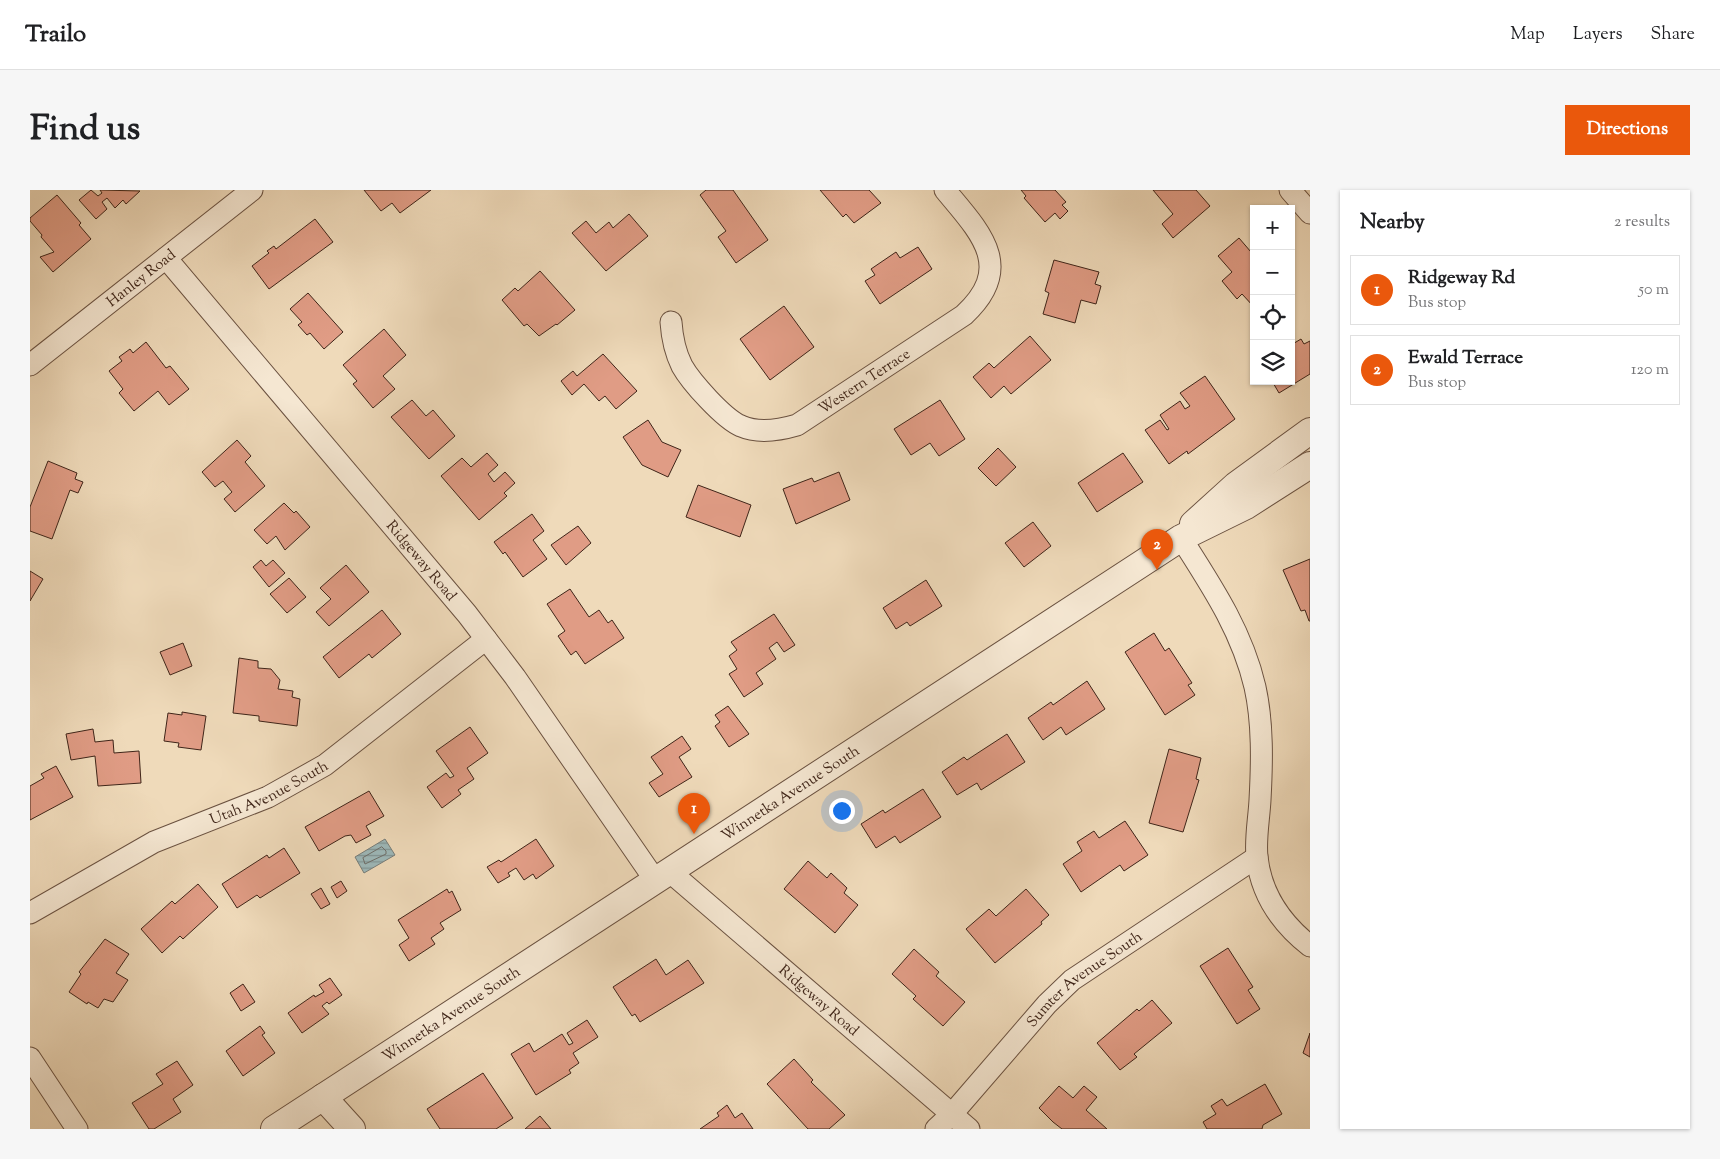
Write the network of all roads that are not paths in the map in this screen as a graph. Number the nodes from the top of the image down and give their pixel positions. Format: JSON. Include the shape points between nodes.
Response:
{"nodes":[{"id":1,"x":252,"y":190,"type":"edge"},
{"id":2,"x":945,"y":190,"type":"edge"},
{"id":3,"x":1290,"y":190,"type":"edge"},
{"id":4,"x":1310,"y":213,"type":"edge"},
{"id":5,"x":166,"y":258,"type":"junction"},
{"id":6,"x":671,"y":322,"type":"dead end"},
{"id":7,"x":30,"y":364,"type":"edge"},
{"id":8,"x":1310,"y":431,"type":"edge"},
{"id":9,"x":1310,"y":465,"type":"edge"},
{"id":10,"x":1181,"y":538,"type":"junction"},
{"id":11,"x":486,"y":639,"type":"junction"},
{"id":12,"x":1257,"y":857,"type":"junction"},
{"id":13,"x":662,"y":876,"type":"junction"},
{"id":14,"x":30,"y":913,"type":"edge"},
{"id":15,"x":1310,"y":946,"type":"edge"},
{"id":16,"x":30,"y":1058,"type":"edge"},
{"id":17,"x":323,"y":1097,"type":"junction"},
{"id":18,"x":952,"y":1114,"type":"junction"},
{"id":19,"x":77,"y":1129,"type":"edge"},
{"id":20,"x":274,"y":1129,"type":"edge"},
{"id":21,"x":352,"y":1129,"type":"edge"},
{"id":22,"x":936,"y":1129,"type":"edge"},
{"id":23,"x":969,"y":1129,"type":"edge"}],
"edges":[{"from":1,"to":5,"type":"street","name":"Hanley Road"},
{"from":2,"to":6,"type":"street","name":"Western Terrace","via":[[976,226],[987,245],[991,268],[983,293],[964,315],[797,425],[754,430],[727,417],[683,367],[673,343]]},
{"from":3,"to":4,"type":"street"},
{"from":5,"to":7,"type":"street","name":"Hanley Road"},
{"from":5,"to":11,"type":"street","name":"Ridgeway Road"},
{"from":8,"to":10,"type":"street","name":"Winnetka Avenue South","via":[[1202,514]]},
{"from":9,"to":10,"type":"street","name":"Winnetka Avenue South","via":[[1246,506]]},
{"from":10,"to":12,"type":"street","via":[[1234,626],[1254,682],[1261,752]]},
{"from":10,"to":13,"type":"street","name":"Winnetka Avenue South"},
{"from":11,"to":13,"type":"street","name":"Ridgeway Road"},
{"from":11,"to":14,"type":"street","name":"Utah Avenue South","via":[[325,765],[268,797],[154,842]]},
{"from":12,"to":15,"type":"street","via":[[1277,913]]},
{"from":12,"to":18,"type":"street","name":"Sumter Avenue South","via":[[1066,985]]},
{"from":13,"to":17,"type":"street","name":"Winnetka Avenue South"},
{"from":13,"to":18,"type":"street","name":"Ridgeway Road"},
{"from":16,"to":19,"type":"street"},
{"from":17,"to":20,"type":"street","name":"Winnetka Avenue South"},
{"from":17,"to":21,"type":"street"},
{"from":18,"to":22,"type":"street","name":"Sumter Avenue South"},
{"from":18,"to":23,"type":"street","name":"Ridgeway Road"}]}
